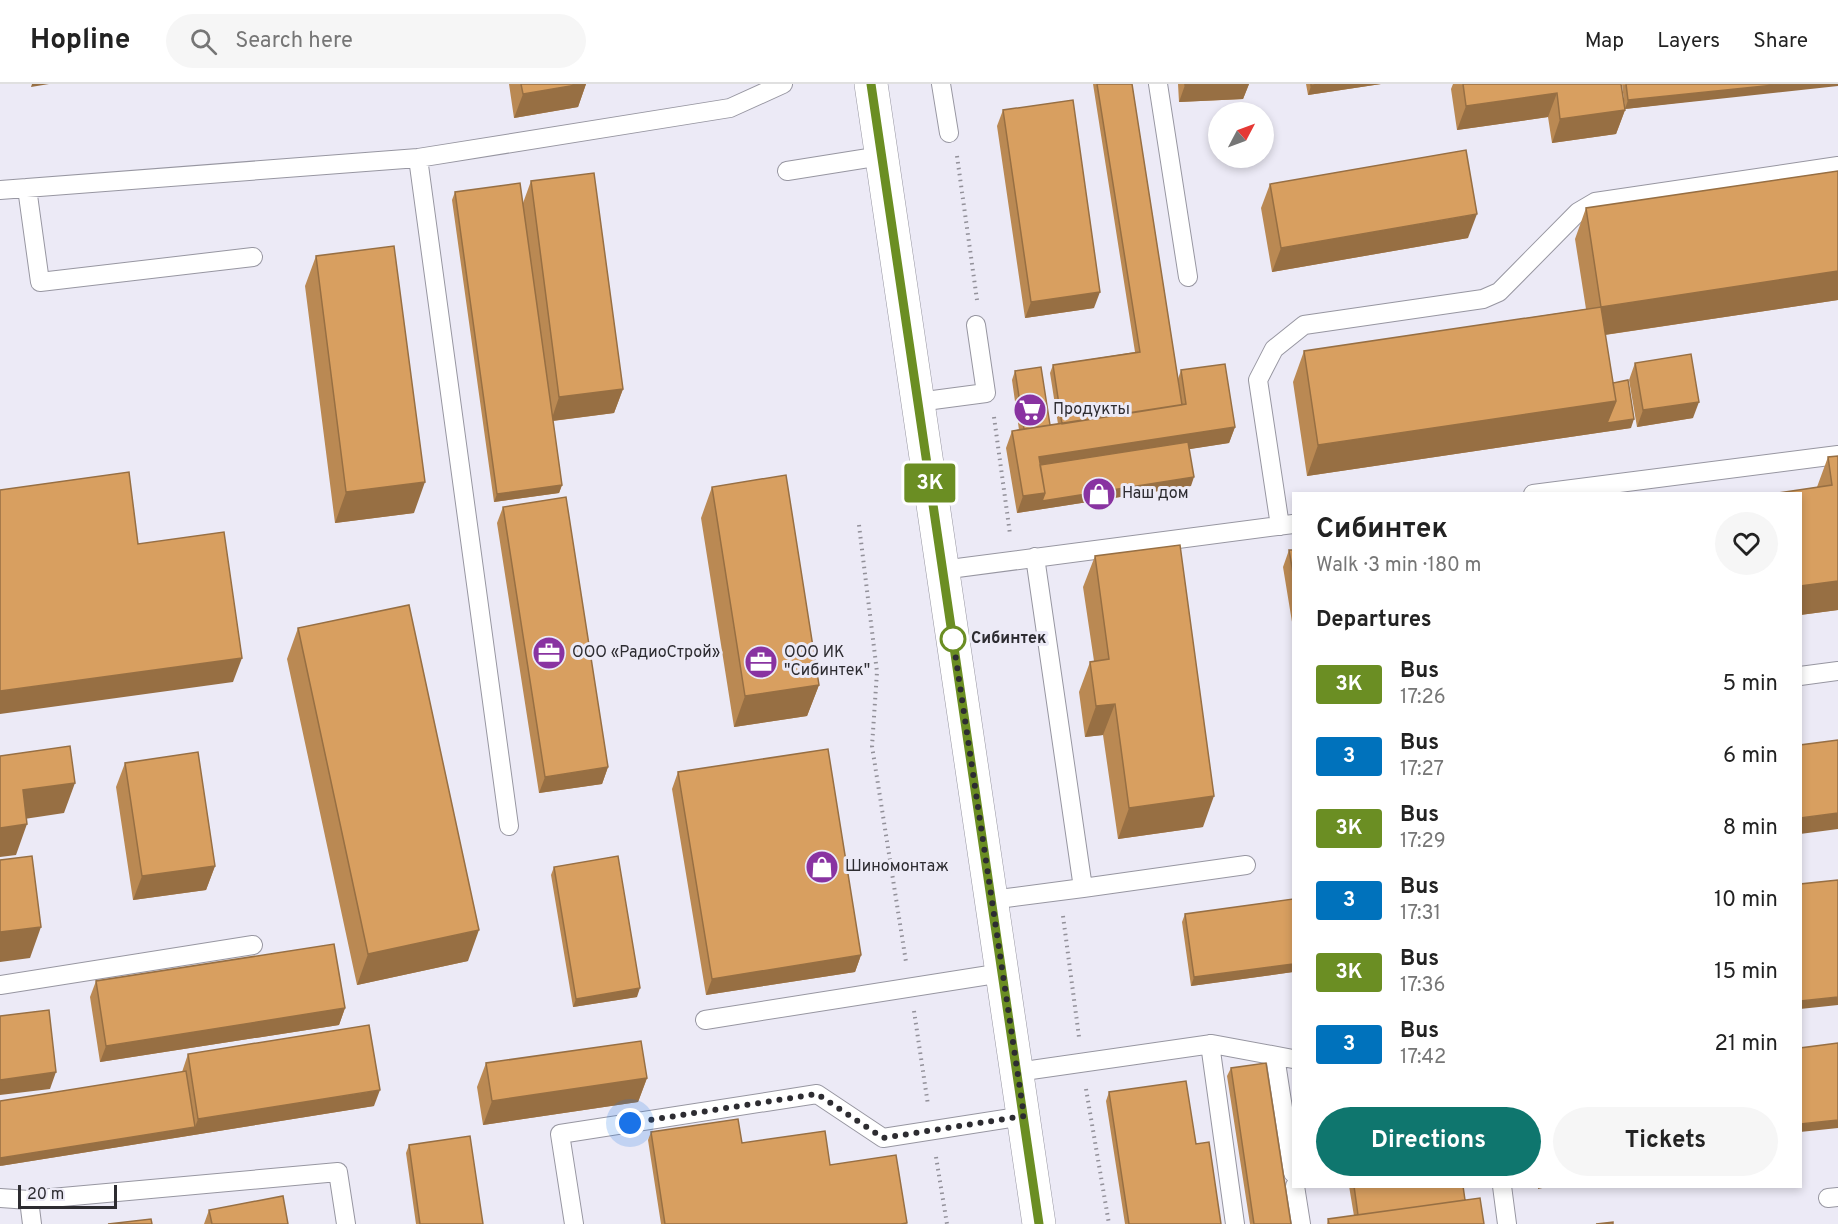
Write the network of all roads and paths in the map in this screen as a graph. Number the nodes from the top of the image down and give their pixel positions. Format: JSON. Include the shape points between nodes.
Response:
{"nodes":[{"id":1,"x":783,"y":84,"type":"edge"},
{"id":2,"x":871,"y":84,"type":"edge"},
{"id":3,"x":942,"y":84,"type":"edge"},
{"id":4,"x":1158,"y":84,"type":"edge"},
{"id":5,"x":949,"y":133,"type":"dead end"},
{"id":6,"x":957,"y":155,"type":"dead end"},
{"id":7,"x":881,"y":156,"type":"junction"},
{"id":8,"x":418,"y":158,"type":"junction"},
{"id":9,"x":1838,"y":166,"type":"edge"},
{"id":10,"x":787,"y":171,"type":"dead end"},
{"id":11,"x":27,"y":188,"type":"junction"},
{"id":12,"x":0,"y":190,"type":"edge"},
{"id":13,"x":253,"y":257,"type":"dead end"},
{"id":14,"x":1188,"y":277,"type":"dead end"},
{"id":15,"x":978,"y":302,"type":"dead end"},
{"id":16,"x":976,"y":325,"type":"dead end"},
{"id":17,"x":918,"y":402,"type":"junction"},
{"id":18,"x":993,"y":407,"type":"dead end"},
{"id":19,"x":1838,"y":455,"type":"edge"},
{"id":20,"x":1542,"y":492,"type":"edge"},
{"id":21,"x":1006,"y":502,"type":"dead end"},
{"id":22,"x":859,"y":525,"type":"dead end"},
{"id":23,"x":1286,"y":525,"type":"edge"},
{"id":24,"x":1035,"y":557,"type":"junction"},
{"id":25,"x":942,"y":570,"type":"junction"},
{"id":26,"x":1838,"y":670,"type":"edge"},
{"id":27,"x":1802,"y":676,"type":"edge"},
{"id":28,"x":509,"y":826,"type":"dead end"},
{"id":29,"x":1246,"y":865,"type":"dead end"},
{"id":30,"x":1083,"y":888,"type":"junction"},
{"id":31,"x":991,"y":900,"type":"junction"},
{"id":32,"x":253,"y":945,"type":"dead end"},
{"id":33,"x":1002,"y":973,"type":"junction"},
{"id":34,"x":0,"y":985,"type":"edge"},
{"id":35,"x":910,"y":987,"type":"junction"},
{"id":36,"x":705,"y":1020,"type":"dead end"},
{"id":37,"x":1210,"y":1044,"type":"junction"},
{"id":38,"x":1284,"y":1058,"type":"edge"},
{"id":39,"x":1017,"y":1072,"type":"junction"},
{"id":40,"x":1024,"y":1116,"type":"junction"},
{"id":41,"x":932,"y":1130,"type":"junction"},
{"id":42,"x":1292,"y":1160,"type":"edge"},
{"id":43,"x":1295,"y":1188,"type":"edge"},
{"id":44,"x":1502,"y":1188,"type":"edge"},
{"id":45,"x":0,"y":1198,"type":"edge"},
{"id":46,"x":28,"y":1200,"type":"junction"},
{"id":47,"x":32,"y":1224,"type":"edge"},
{"id":48,"x":346,"y":1224,"type":"edge"},
{"id":49,"x":573,"y":1224,"type":"edge"},
{"id":50,"x":947,"y":1224,"type":"edge"},
{"id":51,"x":1040,"y":1224,"type":"edge"},
{"id":52,"x":1235,"y":1224,"type":"edge"},
{"id":53,"x":1301,"y":1224,"type":"edge"},
{"id":54,"x":1507,"y":1224,"type":"edge"}],
"edges":[{"from":1,"to":8,"type":"lane","via":[[730,108]]},
{"from":2,"to":7,"type":"main road"},
{"from":3,"to":5,"type":"lane"},
{"from":4,"to":14,"type":"lane"},
{"from":6,"to":15,"type":"path"},
{"from":7,"to":10,"type":"lane"},
{"from":7,"to":17,"type":"main road"},
{"from":8,"to":11,"type":"lane"},
{"from":8,"to":28,"type":"lane"},
{"from":9,"to":23,"type":"lane","via":[[1595,202],[1578,212],[1499,292],[1483,299],[1304,325],[1274,349],[1258,380]]},
{"from":11,"to":12,"type":"lane"},
{"from":11,"to":13,"type":"lane","via":[[40,282]]},
{"from":16,"to":17,"type":"lane","via":[[986,393]]},
{"from":17,"to":25,"type":"main road"},
{"from":18,"to":21,"type":"path"},
{"from":19,"to":20,"type":"lane"},
{"from":22,"to":35,"type":"path","via":[[877,672],[872,746]]},
{"from":23,"to":24,"type":"lane"},
{"from":24,"to":25,"type":"lane"},
{"from":24,"to":30,"type":"lane"},
{"from":25,"to":31,"type":"main road"},
{"from":26,"to":27,"type":"lane"},
{"from":29,"to":30,"type":"lane"},
{"from":30,"to":31,"type":"lane"},
{"from":31,"to":33,"type":"main road"},
{"from":32,"to":34,"type":"lane"},
{"from":33,"to":35,"type":"lane"},
{"from":33,"to":39,"type":"main road"},
{"from":35,"to":36,"type":"lane"},
{"from":35,"to":41,"type":"path"},
{"from":37,"to":38,"type":"lane"},
{"from":37,"to":39,"type":"lane"},
{"from":37,"to":52,"type":"lane"},
{"from":38,"to":42,"type":"lane"},
{"from":39,"to":40,"type":"main road"},
{"from":40,"to":41,"type":"lane"},
{"from":40,"to":51,"type":"main road"},
{"from":41,"to":49,"type":"lane","via":[[883,1138],[817,1094],[560,1134]]},
{"from":41,"to":50,"type":"path"},
{"from":43,"to":53,"type":"lane"},
{"from":44,"to":54,"type":"lane"},
{"from":45,"to":46,"type":"lane"},
{"from":46,"to":47,"type":"lane"},
{"from":46,"to":48,"type":"lane","via":[[338,1172]]}]}
